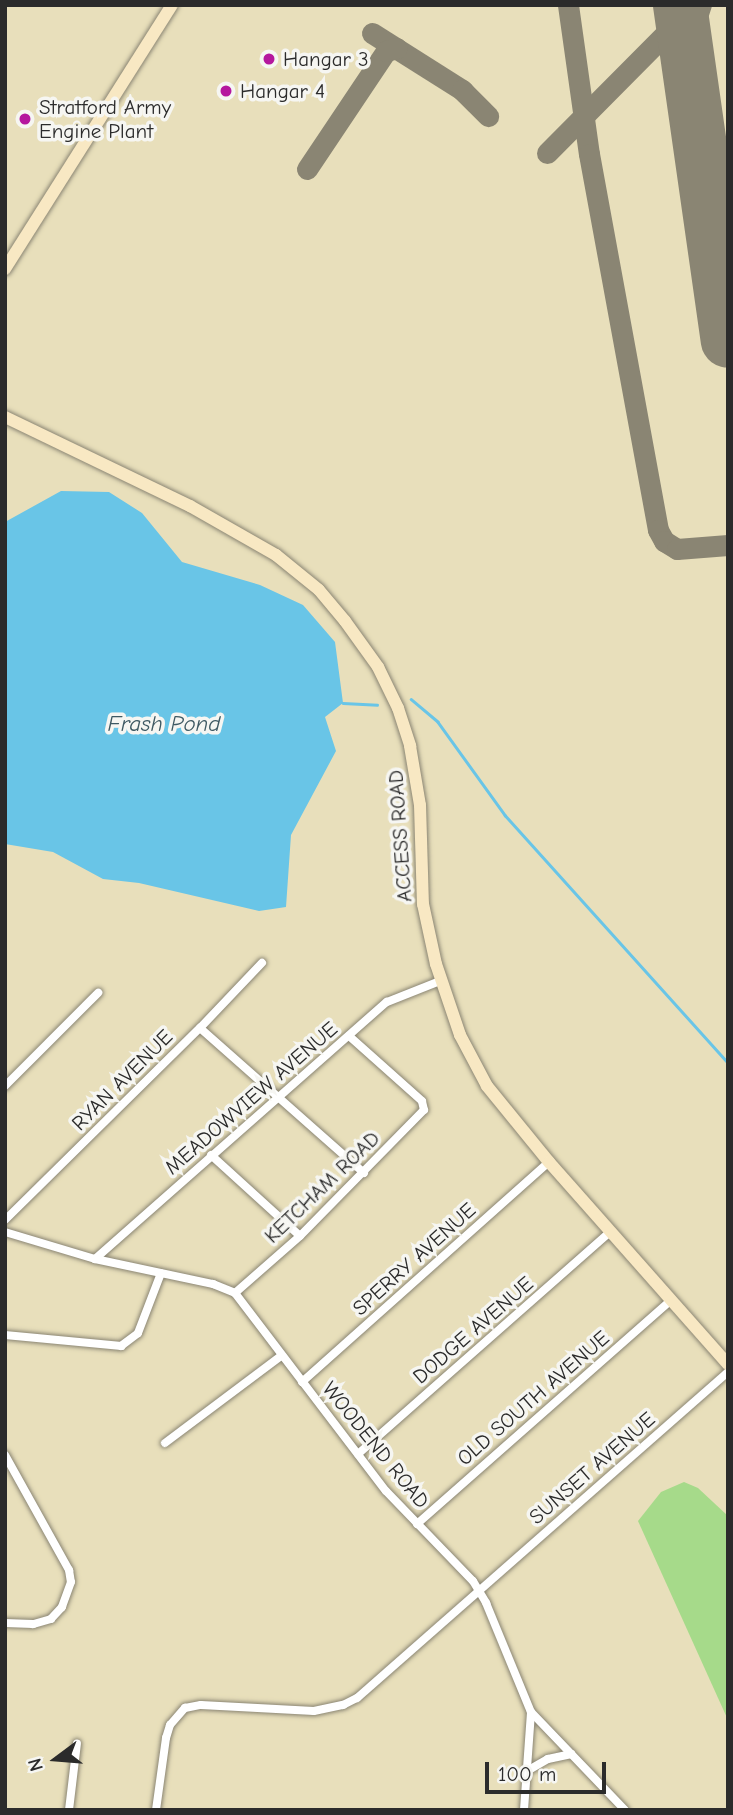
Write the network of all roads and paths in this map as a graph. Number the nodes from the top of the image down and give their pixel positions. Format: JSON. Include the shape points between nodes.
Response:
{"nodes":[{"id":1,"x":172,"y":5,"type":"edge"},
{"id":2,"x":5,"y":269,"type":"edge"},
{"id":3,"x":5,"y":416,"type":"edge"},
{"id":4,"x":262,"y":963,"type":"dead end"},
{"id":5,"x":440,"y":981,"type":"junction"},
{"id":6,"x":98,"y":993,"type":"dead end"},
{"id":7,"x":200,"y":1028,"type":"junction"},
{"id":8,"x":349,"y":1036,"type":"junction"},
{"id":9,"x":5,"y":1086,"type":"edge"},
{"id":10,"x":279,"y":1097,"type":"junction"},
{"id":11,"x":211,"y":1155,"type":"junction"},
{"id":12,"x":549,"y":1162,"type":"junction"},
{"id":13,"x":364,"y":1172,"type":"junction"},
{"id":14,"x":5,"y":1220,"type":"edge"},
{"id":15,"x":611,"y":1231,"type":"junction"},
{"id":16,"x":5,"y":1232,"type":"edge"},
{"id":17,"x":300,"y":1236,"type":"junction"},
{"id":18,"x":94,"y":1259,"type":"junction"},
{"id":19,"x":161,"y":1273,"type":"junction"},
{"id":20,"x":235,"y":1293,"type":"junction"},
{"id":21,"x":672,"y":1299,"type":"junction"},
{"id":22,"x":5,"y":1335,"type":"edge"},
{"id":23,"x":282,"y":1355,"type":"junction"},
{"id":24,"x":728,"y":1364,"type":"edge"},
{"id":25,"x":728,"y":1372,"type":"edge"},
{"id":26,"x":302,"y":1382,"type":"junction"},
{"id":27,"x":165,"y":1443,"type":"dead end"},
{"id":28,"x":358,"y":1454,"type":"junction"},
{"id":29,"x":5,"y":1455,"type":"edge"},
{"id":30,"x":418,"y":1524,"type":"junction"},
{"id":31,"x":479,"y":1590,"type":"junction"},
{"id":32,"x":5,"y":1623,"type":"edge"},
{"id":33,"x":531,"y":1712,"type":"junction"},
{"id":34,"x":77,"y":1744,"type":"dead end"},
{"id":35,"x":571,"y":1754,"type":"junction"},
{"id":36,"x":527,"y":1771,"type":"junction"},
{"id":37,"x":69,"y":1810,"type":"edge"},
{"id":38,"x":156,"y":1810,"type":"edge"},
{"id":39,"x":524,"y":1810,"type":"edge"},
{"id":40,"x":625,"y":1810,"type":"edge"}],
"edges":[{"from":1,"to":2,"type":"main road"},
{"from":3,"to":5,"type":"main road","name":"ACCESS ROAD","via":[[190,506],[276,555],[319,590],[345,621],[390,690],[412,754],[420,805],[424,904]]},
{"from":4,"to":7,"type":"street","name":"RYAN AVENUE"},
{"from":5,"to":8,"type":"street","name":"MEADOWVIEW AVENUE","via":[[387,1002]]},
{"from":5,"to":12,"type":"main road","name":"ACCESS ROAD","via":[[460,1035],[488,1086]]},
{"from":6,"to":9,"type":"street"},
{"from":7,"to":10,"type":"street"},
{"from":7,"to":14,"type":"street","name":"RYAN AVENUE"},
{"from":8,"to":10,"type":"street","name":"MEADOWVIEW AVENUE"},
{"from":8,"to":13,"type":"street","name":"KETCHAM ROAD","via":[[422,1101],[422,1113]]},
{"from":10,"to":11,"type":"street","name":"MEADOWVIEW AVENUE"},
{"from":10,"to":13,"type":"street"},
{"from":11,"to":17,"type":"street"},
{"from":11,"to":18,"type":"street","name":"MEADOWVIEW AVENUE"},
{"from":12,"to":15,"type":"main road","name":"ACCESS ROAD"},
{"from":12,"to":26,"type":"street","name":"SPERRY AVENUE"},
{"from":13,"to":17,"type":"street","name":"KETCHAM ROAD"},
{"from":15,"to":21,"type":"main road","name":"ACCESS ROAD"},
{"from":15,"to":28,"type":"street","name":"DODGE AVENUE"},
{"from":16,"to":18,"type":"street"},
{"from":17,"to":20,"type":"street","name":"KETCHAM ROAD"},
{"from":18,"to":19,"type":"street"},
{"from":19,"to":20,"type":"street"},
{"from":19,"to":22,"type":"street","via":[[138,1333],[121,1346]]},
{"from":20,"to":23,"type":"street","name":"WOODEND ROAD"},
{"from":21,"to":24,"type":"main road","name":"ACCESS ROAD"},
{"from":21,"to":30,"type":"street","name":"OLD SOUTH AVENUE"},
{"from":23,"to":26,"type":"street","name":"WOODEND ROAD"},
{"from":23,"to":27,"type":"street"},
{"from":25,"to":31,"type":"street","name":"SUNSET AVENUE"},
{"from":26,"to":28,"type":"street","name":"WOODEND ROAD"},
{"from":28,"to":30,"type":"street","name":"WOODEND ROAD"},
{"from":29,"to":32,"type":"street","via":[[69,1570],[71,1582],[62,1607],[51,1619]]},
{"from":30,"to":31,"type":"street","name":"WOODEND ROAD"},
{"from":31,"to":33,"type":"street","name":"WOODEND ROAD"},
{"from":31,"to":38,"type":"street","name":"SUNSET AVENUE","via":[[370,1689],[343,1705],[314,1711],[185,1708],[170,1725],[166,1738]]},
{"from":33,"to":35,"type":"street","name":"WOODEND ROAD"},
{"from":33,"to":36,"type":"street"},
{"from":34,"to":37,"type":"street"},
{"from":35,"to":36,"type":"street"},
{"from":35,"to":40,"type":"street","name":"WOODEND ROAD"},
{"from":36,"to":39,"type":"street"}]}
